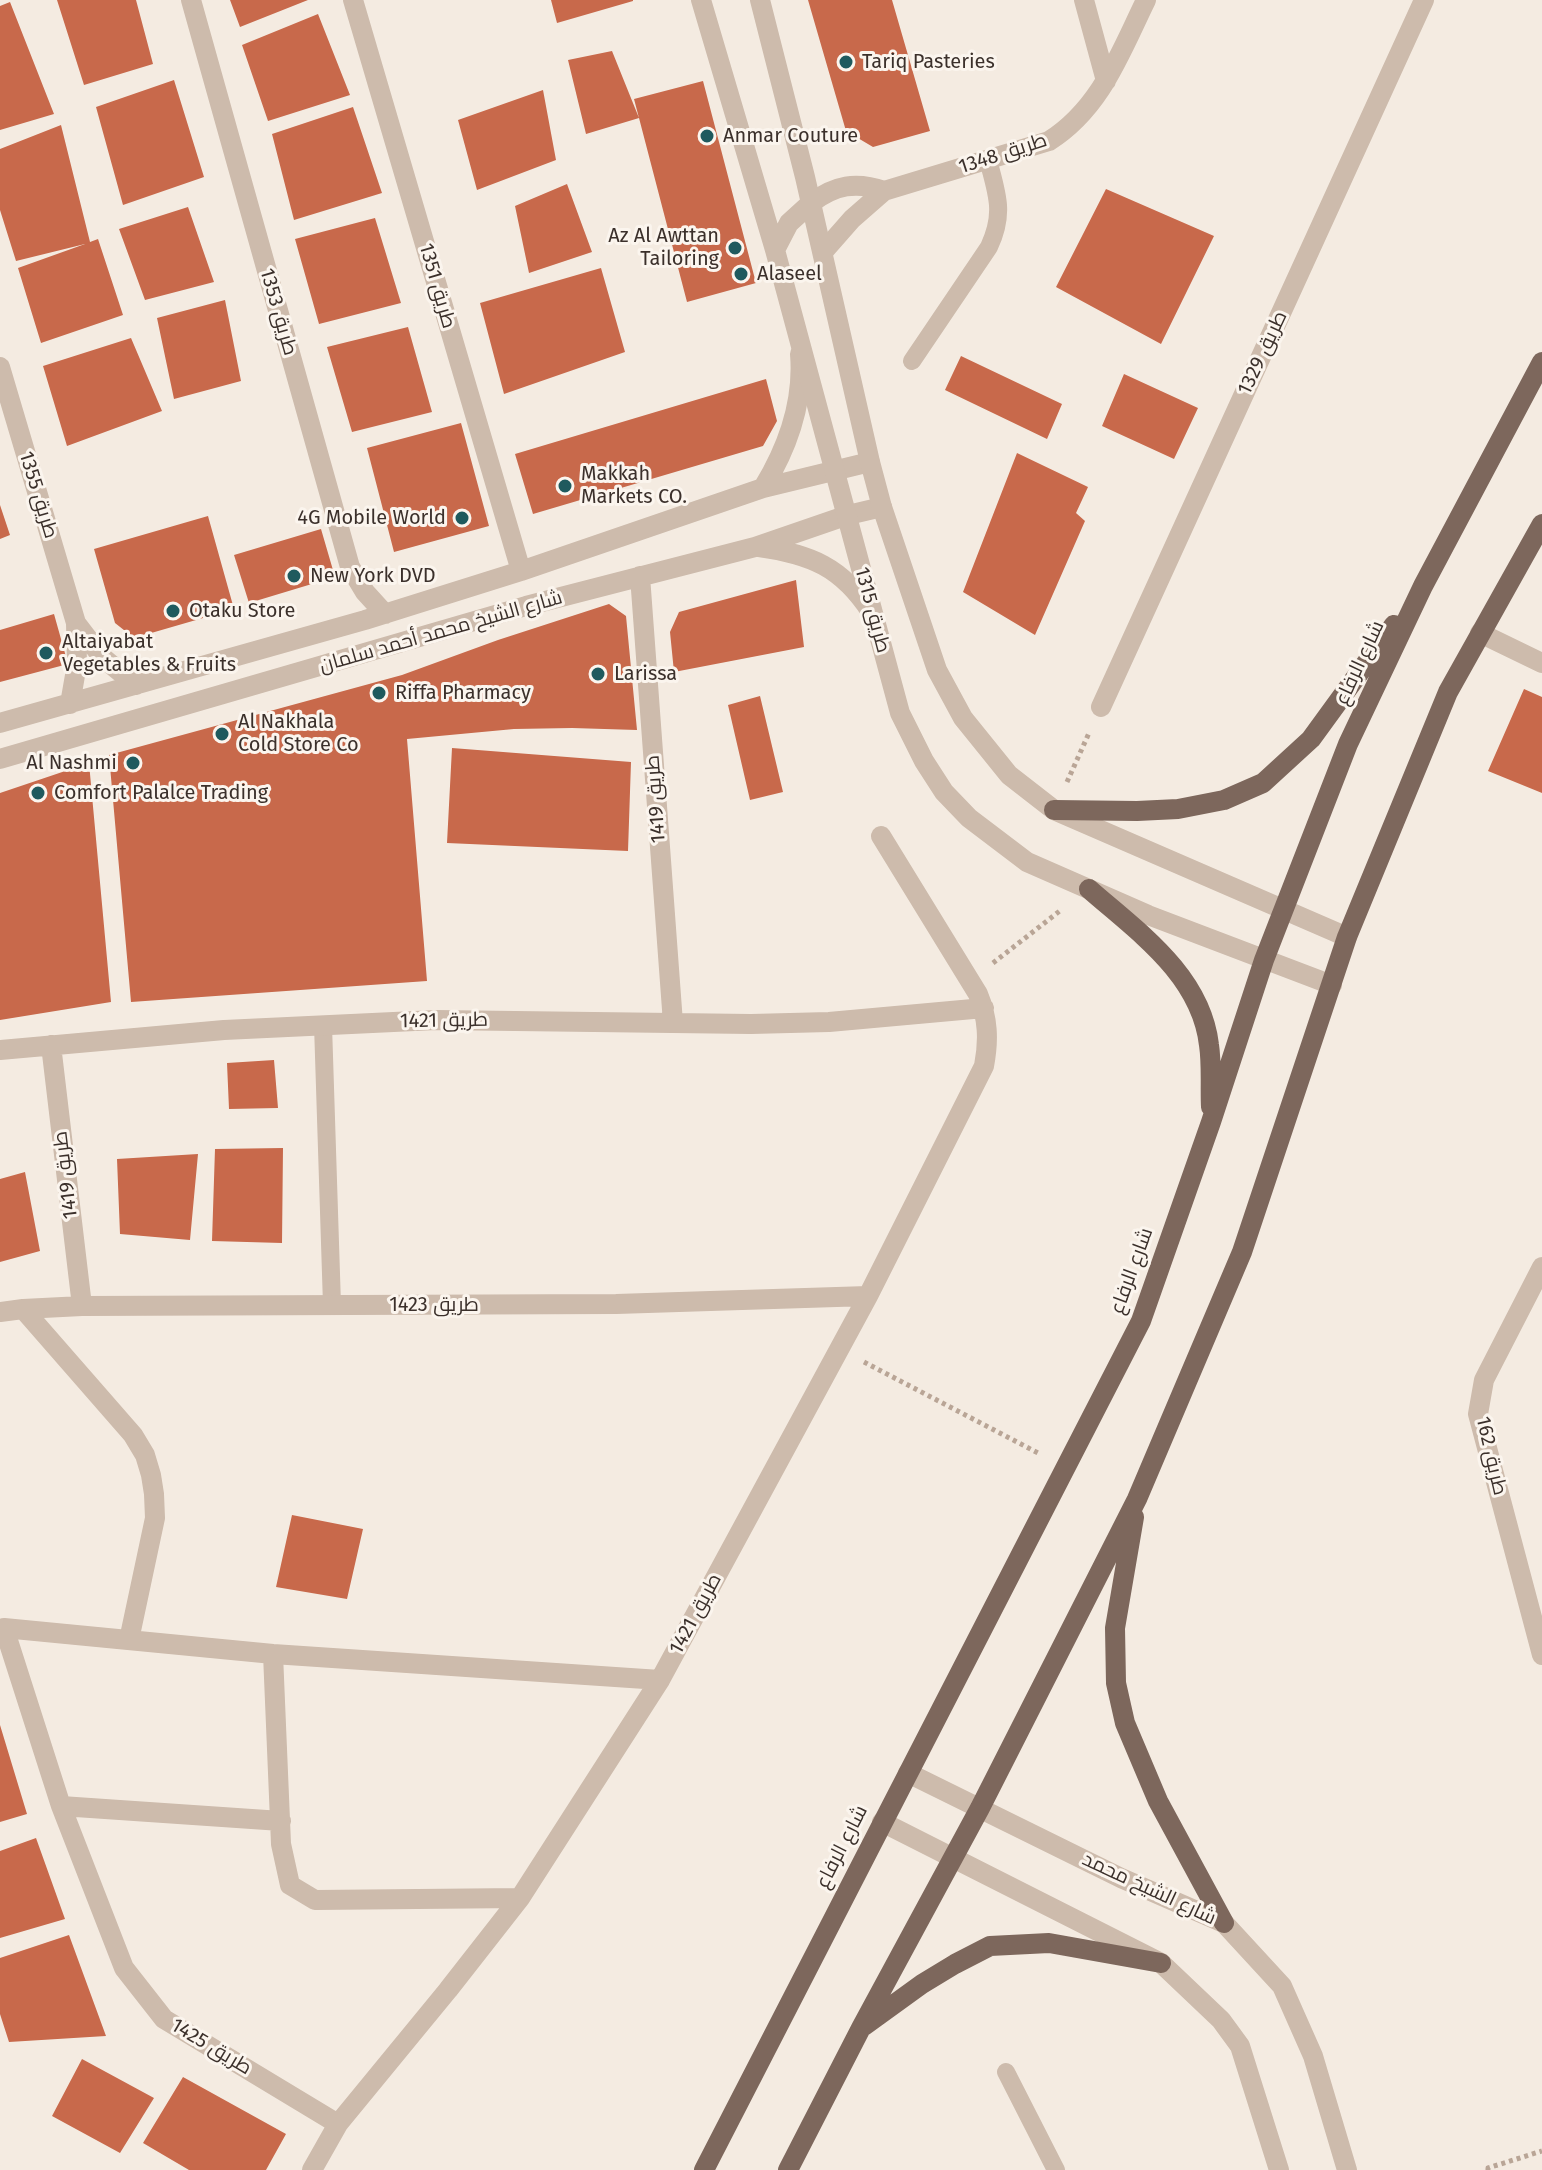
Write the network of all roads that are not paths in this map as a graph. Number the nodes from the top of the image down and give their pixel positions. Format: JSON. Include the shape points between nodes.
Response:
{"nodes":[{"id":1,"x":191,"y":0,"type":"edge"},
{"id":2,"x":353,"y":0,"type":"edge"},
{"id":3,"x":701,"y":0,"type":"edge"},
{"id":4,"x":760,"y":0,"type":"edge"},
{"id":5,"x":1084,"y":0,"type":"edge"},
{"id":6,"x":1146,"y":0,"type":"edge"},
{"id":7,"x":1424,"y":0,"type":"edge"},
{"id":8,"x":1106,"y":81,"type":"junction"},
{"id":9,"x":988,"y":160,"type":"junction"},
{"id":10,"x":884,"y":191,"type":"junction"},
{"id":11,"x":811,"y":203,"type":"junction"},
{"id":12,"x":775,"y":250,"type":"junction"},
{"id":13,"x":823,"y":252,"type":"junction"},
{"id":14,"x":799,"y":338,"type":"junction"},
{"id":15,"x":912,"y":361,"type":"dead end"},
{"id":16,"x":1542,"y":362,"type":"edge"},
{"id":17,"x":0,"y":367,"type":"edge"},
{"id":18,"x":870,"y":462,"type":"junction"},
{"id":19,"x":836,"y":472,"type":"junction"},
{"id":20,"x":763,"y":488,"type":"junction"},
{"id":21,"x":882,"y":507,"type":"junction"},
{"id":22,"x":848,"y":515,"type":"junction"},
{"id":23,"x":1542,"y":524,"type":"edge"},
{"id":24,"x":755,"y":547,"type":"junction"},
{"id":25,"x":521,"y":571,"type":"junction"},
{"id":26,"x":640,"y":576,"type":"junction"},
{"id":27,"x":1423,"y":586,"type":"junction"},
{"id":28,"x":385,"y":614,"type":"junction"},
{"id":29,"x":873,"y":616,"type":"junction"},
{"id":30,"x":76,"y":623,"type":"junction"},
{"id":31,"x":1480,"y":633,"type":"junction"},
{"id":32,"x":1542,"y":663,"type":"edge"},
{"id":33,"x":136,"y":685,"type":"junction"},
{"id":34,"x":70,"y":704,"type":"junction"},
{"id":35,"x":1101,"y":707,"type":"road end"},
{"id":36,"x":0,"y":723,"type":"edge"},
{"id":37,"x":0,"y":759,"type":"edge"},
{"id":38,"x":1054,"y":810,"type":"junction"},
{"id":39,"x":881,"y":836,"type":"dead end"},
{"id":40,"x":1089,"y":889,"type":"junction"},
{"id":41,"x":1284,"y":911,"type":"junction"},
{"id":42,"x":1347,"y":937,"type":"junction"},
{"id":43,"x":1264,"y":960,"type":"junction"},
{"id":44,"x":1332,"y":985,"type":"junction"},
{"id":45,"x":984,"y":1008,"type":"junction"},
{"id":46,"x":673,"y":1023,"type":"junction"},
{"id":47,"x":323,"y":1025,"type":"junction"},
{"id":48,"x":51,"y":1045,"type":"junction"},
{"id":49,"x":0,"y":1050,"type":"edge"},
{"id":50,"x":1211,"y":1122,"type":"junction"},
{"id":51,"x":1542,"y":1267,"type":"edge"},
{"id":52,"x":868,"y":1296,"type":"junction"},
{"id":53,"x":332,"y":1305,"type":"junction"},
{"id":54,"x":82,"y":1306,"type":"junction"},
{"id":55,"x":23,"y":1309,"type":"junction"},
{"id":56,"x":0,"y":1312,"type":"edge"},
{"id":57,"x":1137,"y":1499,"type":"junction"},
{"id":58,"x":2,"y":1628,"type":"edge"},
{"id":59,"x":129,"y":1640,"type":"junction"},
{"id":60,"x":273,"y":1654,"type":"junction"},
{"id":61,"x":1542,"y":1655,"type":"edge"},
{"id":62,"x":660,"y":1680,"type":"junction"},
{"id":63,"x":908,"y":1773,"type":"junction"},
{"id":64,"x":61,"y":1806,"type":"junction"},
{"id":65,"x":980,"y":1808,"type":"junction"},
{"id":66,"x":281,"y":1821,"type":"junction"},
{"id":67,"x":882,"y":1822,"type":"junction"},
{"id":68,"x":954,"y":1857,"type":"junction"},
{"id":69,"x":520,"y":1898,"type":"junction"},
{"id":70,"x":1224,"y":1923,"type":"junction"},
{"id":71,"x":1161,"y":1963,"type":"junction"},
{"id":72,"x":861,"y":2028,"type":"junction"},
{"id":73,"x":1006,"y":2072,"type":"dead end"},
{"id":74,"x":338,"y":2124,"type":"junction"},
{"id":75,"x":312,"y":2170,"type":"edge"},
{"id":76,"x":704,"y":2170,"type":"edge"},
{"id":77,"x":788,"y":2170,"type":"edge"},
{"id":78,"x":1056,"y":2170,"type":"edge"},
{"id":79,"x":1279,"y":2170,"type":"edge"},
{"id":80,"x":1347,"y":2170,"type":"edge"}],
"edges":[{"from":1,"to":28,"type":"street","name":"طريق 1353","via":[[350,567]]},
{"from":2,"to":25,"type":"street","name":"طريق 1351"},
{"from":3,"to":12,"type":"street","name":"طريق 1315"},
{"from":4,"to":11,"type":"street","name":"طريق 1315"},
{"from":5,"to":8,"type":"street"},
{"from":6,"to":8,"type":"street","name":"طريق 1348"},
{"from":7,"to":35,"type":"street","name":"طريق 1329"},
{"from":8,"to":9,"type":"street","name":"طريق 1348","via":[[1066,130],[1049,141]]},
{"from":9,"to":10,"type":"street","name":"طريق 1348"},
{"from":9,"to":15,"type":"lane","via":[[1000,204],[994,237]]},
{"from":10,"to":11,"type":"street","name":"طريق 1348","via":[[854,184]]},
{"from":10,"to":13,"type":"street","name":"طريق 1348"},
{"from":11,"to":12,"type":"street","via":[[789,223]]},
{"from":11,"to":13,"type":"street","name":"طريق 1315"},
{"from":12,"to":14,"type":"street","name":"طريق 1315"},
{"from":13,"to":18,"type":"street","name":"طريق 1315"},
{"from":14,"to":19,"type":"street","name":"طريق 1315"},
{"from":14,"to":20,"type":"street","via":[[795,416]]},
{"from":16,"to":27,"type":"main road","name":"شارع الرفاع"},
{"from":17,"to":30,"type":"street","name":"طريق 1355"},
{"from":18,"to":19,"type":"street","name":"شارع الشيخ محمد أحمد سلمان"},
{"from":18,"to":21,"type":"street","name":"طريق 1315"},
{"from":19,"to":20,"type":"street","name":"شارع الشيخ محمد أحمد سلمان"},
{"from":19,"to":22,"type":"street","name":"طريق 1315"},
{"from":20,"to":25,"type":"street","name":"شارع الشيخ محمد أحمد سلمان"},
{"from":21,"to":22,"type":"street","name":"شارع الشيخ محمد أحمد سلمان"},
{"from":21,"to":38,"type":"street","name":"طريق 1315","via":[[937,670],[963,718],[1009,775]]},
{"from":22,"to":24,"type":"street","name":"شارع الشيخ محمد أحمد سلمان"},
{"from":22,"to":29,"type":"street","name":"طريق 1315"},
{"from":23,"to":31,"type":"main road"},
{"from":24,"to":26,"type":"street","name":"شارع الشيخ محمد أحمد سلمان"},
{"from":24,"to":29,"type":"street","via":[[815,560],[849,583]]},
{"from":25,"to":28,"type":"street","name":"شارع الشيخ محمد أحمد سلمان"},
{"from":26,"to":37,"type":"street","name":"شارع الشيخ محمد أحمد سلمان"},
{"from":26,"to":46,"type":"street","name":"طريق 1419"},
{"from":27,"to":38,"type":"main road","via":[[1311,739],[1263,783],[1224,800],[1178,809]]},
{"from":27,"to":41,"type":"main road","name":"شارع الرفاع","via":[[1348,744]]},
{"from":28,"to":33,"type":"street","name":"شارع الشيخ محمد أحمد سلمان"},
{"from":29,"to":40,"type":"street","name":"طريق 1315","via":[[900,713],[944,792],[1027,862]]},
{"from":30,"to":33,"type":"street","name":"طريق 1355","via":[[102,657]]},
{"from":30,"to":34,"type":"street","name":"طريق 1355","via":[[77,664]]},
{"from":31,"to":32,"type":"street"},
{"from":31,"to":42,"type":"main road","via":[[1448,692]]},
{"from":33,"to":34,"type":"street","name":"شارع الشيخ محمد أحمد سلمان"},
{"from":34,"to":36,"type":"street","name":"شارع الشيخ محمد أحمد سلمان"},
{"from":38,"to":41,"type":"street","name":"طريق 1315"},
{"from":39,"to":45,"type":"street","name":"طريق 1421"},
{"from":40,"to":43,"type":"street","name":"طريق 1315"},
{"from":40,"to":50,"type":"main road","via":[[1172,964],[1196,1001],[1209,1043]]},
{"from":41,"to":42,"type":"street","name":"طريق 1315"},
{"from":41,"to":43,"type":"main road","name":"شارع الرفاع"},
{"from":42,"to":44,"type":"main road"},
{"from":43,"to":44,"type":"street","name":"طريق 1315"},
{"from":43,"to":50,"type":"main road","name":"شارع الرفاع"},
{"from":44,"to":57,"type":"main road","via":[[1242,1252]]},
{"from":45,"to":46,"type":"street","name":"طريق 1421","via":[[829,1022]]},
{"from":45,"to":52,"type":"street","name":"طريق 1421","via":[[984,1066]]},
{"from":46,"to":47,"type":"street","name":"طريق 1421","via":[[436,1020]]},
{"from":47,"to":48,"type":"street","name":"طريق 1421"},
{"from":47,"to":53,"type":"lane"},
{"from":48,"to":49,"type":"street","name":"طريق 1421"},
{"from":48,"to":54,"type":"street","name":"طريق 1419"},
{"from":50,"to":63,"type":"main road","name":"شارع الرفاع","via":[[1141,1321]]},
{"from":51,"to":61,"type":"street","name":"طريق 162","via":[[1484,1380],[1478,1414]]},
{"from":52,"to":53,"type":"street","name":"طريق 1423"},
{"from":52,"to":62,"type":"street","name":"طريق 1421"},
{"from":53,"to":54,"type":"street","name":"طريق 1423"},
{"from":54,"to":55,"type":"street","name":"طريق 1423"},
{"from":55,"to":56,"type":"street","name":"طريق 1423"},
{"from":55,"to":59,"type":"street","via":[[145,1455],[155,1518]]},
{"from":57,"to":65,"type":"main road"},
{"from":57,"to":70,"type":"main road","via":[[1115,1628],[1116,1683],[1125,1723],[1158,1801]]},
{"from":58,"to":59,"type":"street","name":"طريق 1425"},
{"from":58,"to":64,"type":"street","name":"طريق 1425"},
{"from":59,"to":60,"type":"street","name":"طريق 1425"},
{"from":60,"to":62,"type":"street","name":"طريق 1425"},
{"from":60,"to":66,"type":"street"},
{"from":62,"to":69,"type":"street","name":"طريق 1421"},
{"from":63,"to":65,"type":"street","name":"شارع الشيخ محمد"},
{"from":63,"to":67,"type":"main road","name":"شارع الرفاع"},
{"from":64,"to":66,"type":"street"},
{"from":64,"to":74,"type":"street","name":"طريق 1425","via":[[124,1968],[164,2019]]},
{"from":65,"to":68,"type":"main road"},
{"from":65,"to":70,"type":"street","name":"شارع الشيخ محمد"},
{"from":66,"to":69,"type":"street","via":[[290,1885],[315,1900]]},
{"from":67,"to":68,"type":"street"},
{"from":67,"to":76,"type":"main road","name":"شارع الرفاع"},
{"from":68,"to":71,"type":"street"},
{"from":68,"to":72,"type":"main road"},
{"from":69,"to":74,"type":"street","name":"طريق 1421"},
{"from":70,"to":80,"type":"street","name":"شارع الشيخ محمد","via":[[1282,1986],[1313,2056]]},
{"from":71,"to":72,"type":"main road","via":[[1049,1943],[990,1946],[922,1984]]},
{"from":71,"to":79,"type":"street","via":[[1221,2020],[1240,2046]]},
{"from":72,"to":77,"type":"main road"},
{"from":73,"to":78,"type":"lane"},
{"from":74,"to":75,"type":"street","name":"طريق 1421"}]}
